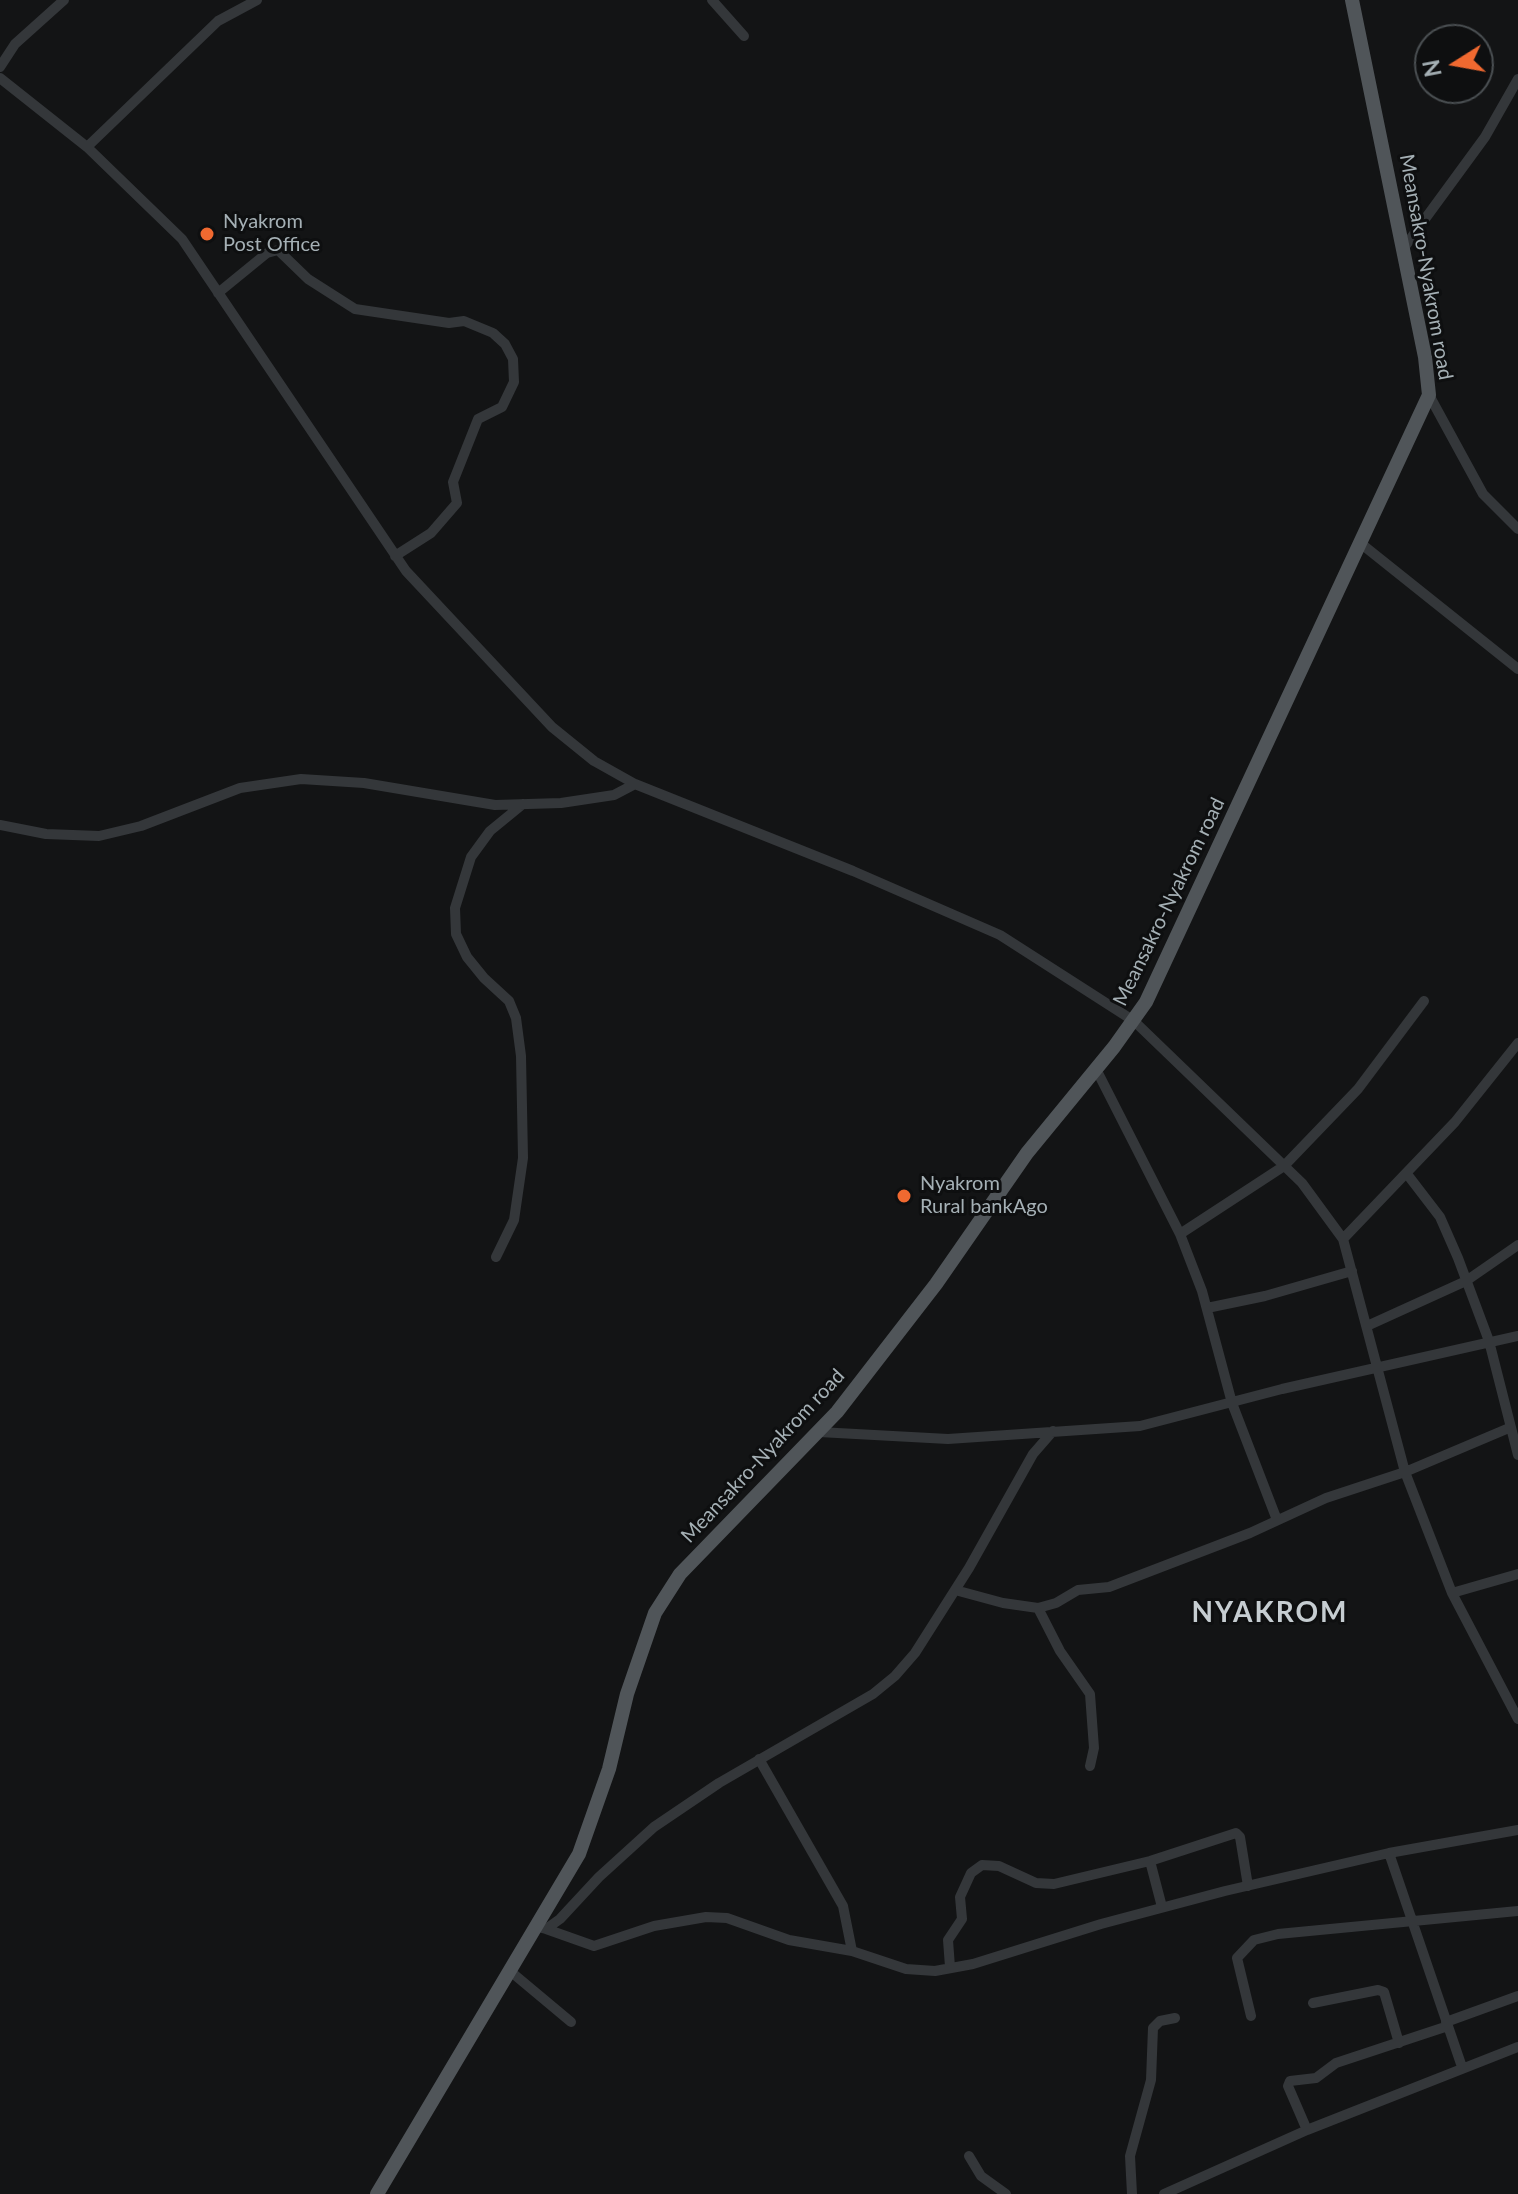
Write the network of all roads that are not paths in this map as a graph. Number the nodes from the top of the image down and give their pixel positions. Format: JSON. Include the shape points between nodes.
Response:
{"nodes":[{"id":1,"x":64,"y":0,"type":"edge"},
{"id":2,"x":257,"y":0,"type":"edge"},
{"id":3,"x":712,"y":0,"type":"edge"},
{"id":4,"x":1352,"y":0,"type":"edge"},
{"id":5,"x":744,"y":36,"type":"dead end"},
{"id":6,"x":0,"y":67,"type":"edge"},
{"id":7,"x":0,"y":78,"type":"edge"},
{"id":8,"x":1518,"y":79,"type":"edge"},
{"id":9,"x":87,"y":147,"type":"junction"},
{"id":10,"x":1403,"y":249,"type":"junction"},
{"id":11,"x":218,"y":293,"type":"junction"},
{"id":12,"x":1429,"y":395,"type":"junction"},
{"id":13,"x":1518,"y":529,"type":"edge"},
{"id":14,"x":1359,"y":542,"type":"junction"},
{"id":15,"x":395,"y":556,"type":"junction"},
{"id":16,"x":1518,"y":669,"type":"edge"},
{"id":17,"x":635,"y":784,"type":"junction"},
{"id":18,"x":523,"y":804,"type":"junction"},
{"id":19,"x":0,"y":825,"type":"edge"},
{"id":20,"x":1424,"y":1001,"type":"dead end"},
{"id":21,"x":1134,"y":1021,"type":"junction"},
{"id":22,"x":1518,"y":1043,"type":"edge"},
{"id":23,"x":1096,"y":1069,"type":"junction"},
{"id":24,"x":1284,"y":1166,"type":"junction"},
{"id":25,"x":1407,"y":1174,"type":"junction"},
{"id":26,"x":1180,"y":1234,"type":"junction"},
{"id":27,"x":1343,"y":1239,"type":"junction"},
{"id":28,"x":1518,"y":1245,"type":"edge"},
{"id":29,"x":496,"y":1257,"type":"dead end"},
{"id":30,"x":1352,"y":1271,"type":"junction"},
{"id":31,"x":1466,"y":1281,"type":"junction"},
{"id":32,"x":1207,"y":1308,"type":"junction"},
{"id":33,"x":1367,"y":1326,"type":"junction"},
{"id":34,"x":1518,"y":1336,"type":"edge"},
{"id":35,"x":1489,"y":1341,"type":"junction"},
{"id":36,"x":1378,"y":1369,"type":"junction"},
{"id":37,"x":1232,"y":1403,"type":"junction"},
{"id":38,"x":1509,"y":1428,"type":"junction"},
{"id":39,"x":1053,"y":1431,"type":"junction"},
{"id":40,"x":819,"y":1432,"type":"junction"},
{"id":41,"x":1518,"y":1455,"type":"edge"},
{"id":42,"x":1405,"y":1472,"type":"junction"},
{"id":43,"x":1277,"y":1520,"type":"junction"},
{"id":44,"x":1518,"y":1574,"type":"edge"},
{"id":45,"x":955,"y":1590,"type":"junction"},
{"id":46,"x":1452,"y":1593,"type":"junction"},
{"id":47,"x":1038,"y":1608,"type":"junction"},
{"id":48,"x":1518,"y":1719,"type":"edge"},
{"id":49,"x":759,"y":1759,"type":"junction"},
{"id":50,"x":1090,"y":1766,"type":"dead end"},
{"id":51,"x":1518,"y":1830,"type":"edge"},
{"id":52,"x":1389,"y":1853,"type":"junction"},
{"id":53,"x":1150,"y":1861,"type":"junction"},
{"id":54,"x":1248,"y":1886,"type":"junction"},
{"id":55,"x":1162,"y":1907,"type":"junction"},
{"id":56,"x":1518,"y":1911,"type":"edge"},
{"id":57,"x":1412,"y":1921,"type":"junction"},
{"id":58,"x":541,"y":1927,"type":"junction"},
{"id":59,"x":852,"y":1951,"type":"junction"},
{"id":60,"x":950,"y":1967,"type":"junction"},
{"id":61,"x":510,"y":1971,"type":"junction"},
{"id":62,"x":1518,"y":1996,"type":"edge"},
{"id":63,"x":1313,"y":2003,"type":"dead end"},
{"id":64,"x":1251,"y":2016,"type":"dead end"},
{"id":65,"x":1175,"y":2018,"type":"dead end"},
{"id":66,"x":571,"y":2022,"type":"dead end"},
{"id":67,"x":1447,"y":2024,"type":"junction"},
{"id":68,"x":1399,"y":2043,"type":"junction"},
{"id":69,"x":1518,"y":2047,"type":"edge"},
{"id":70,"x":1462,"y":2067,"type":"junction"},
{"id":71,"x":1307,"y":2130,"type":"junction"},
{"id":72,"x":969,"y":2156,"type":"dead end"},
{"id":73,"x":377,"y":2194,"type":"edge"},
{"id":74,"x":1006,"y":2194,"type":"edge"},
{"id":75,"x":1132,"y":2194,"type":"edge"},
{"id":76,"x":1164,"y":2194,"type":"edge"}],
"edges":[{"from":1,"to":6,"type":"street","via":[[15,44]]},
{"from":2,"to":9,"type":"street","via":[[208,30]]},
{"from":3,"to":5,"type":"street"},
{"from":4,"to":10,"type":"main road","name":"Meansakro-Nyakrom road"},
{"from":7,"to":9,"type":"street"},
{"from":8,"to":10,"type":"street","via":[[1485,137]]},
{"from":9,"to":11,"type":"street","via":[[182,239]]},
{"from":10,"to":12,"type":"main road","name":"Meansakro-Nyakrom road"},
{"from":11,"to":15,"type":"street"},
{"from":11,"to":15,"type":"street","via":[[278,250],[308,279],[355,309],[464,321],[505,344],[513,359],[514,382],[502,407],[478,419],[453,482],[457,503],[431,533]]},
{"from":12,"to":13,"type":"street","via":[[1483,494]]},
{"from":12,"to":14,"type":"main road","name":"Meansakro-Nyakrom road"},
{"from":14,"to":16,"type":"street"},
{"from":14,"to":21,"type":"main road","name":"Meansakro-Nyakrom road","via":[[1197,897]]},
{"from":15,"to":17,"type":"street","via":[[438,609],[552,727],[594,761]]},
{"from":17,"to":18,"type":"street","via":[[614,795]]},
{"from":17,"to":21,"type":"street","via":[[1000,935]]},
{"from":18,"to":19,"type":"street","via":[[495,805],[364,783],[301,779],[240,788],[141,826],[99,836]]},
{"from":18,"to":29,"type":"street","via":[[490,831],[471,857],[455,908],[456,934],[467,957],[509,1001],[521,1056],[523,1158],[514,1220]]},
{"from":20,"to":24,"type":"street","via":[[1358,1089]]},
{"from":21,"to":23,"type":"main road","name":"Meansakro-Nyakrom road"},
{"from":21,"to":24,"type":"street"},
{"from":22,"to":25,"type":"street"},
{"from":23,"to":26,"type":"street"},
{"from":23,"to":40,"type":"main road","name":"Meansakro-Nyakrom road"},
{"from":24,"to":26,"type":"street"},
{"from":24,"to":27,"type":"street"},
{"from":25,"to":27,"type":"street"},
{"from":25,"to":31,"type":"street","via":[[1440,1217]]},
{"from":26,"to":32,"type":"street"},
{"from":27,"to":30,"type":"street"},
{"from":28,"to":31,"type":"street"},
{"from":30,"to":32,"type":"street"},
{"from":30,"to":33,"type":"street"},
{"from":31,"to":33,"type":"street"},
{"from":31,"to":35,"type":"street"},
{"from":32,"to":37,"type":"street"},
{"from":33,"to":36,"type":"street"},
{"from":34,"to":35,"type":"street"},
{"from":35,"to":36,"type":"street"},
{"from":35,"to":38,"type":"street"},
{"from":36,"to":37,"type":"street"},
{"from":36,"to":42,"type":"street"},
{"from":37,"to":39,"type":"street","via":[[1140,1426]]},
{"from":37,"to":43,"type":"street"},
{"from":38,"to":41,"type":"street"},
{"from":38,"to":42,"type":"street"},
{"from":39,"to":40,"type":"street","via":[[915,1439]]},
{"from":39,"to":45,"type":"street","via":[[1033,1454]]},
{"from":40,"to":58,"type":"main road","name":"Meansakro-Nyakrom road","via":[[680,1574],[655,1613],[590,1826]]},
{"from":42,"to":43,"type":"street"},
{"from":42,"to":46,"type":"street"},
{"from":43,"to":47,"type":"street","via":[[1109,1587],[1078,1590]]},
{"from":44,"to":46,"type":"street"},
{"from":45,"to":47,"type":"street"},
{"from":45,"to":49,"type":"street","via":[[895,1676]]},
{"from":46,"to":48,"type":"street"},
{"from":47,"to":50,"type":"street","via":[[1090,1694]]},
{"from":49,"to":58,"type":"street","via":[[654,1827],[560,1919]]},
{"from":49,"to":59,"type":"street","via":[[843,1906]]},
{"from":51,"to":52,"type":"street"},
{"from":52,"to":54,"type":"street"},
{"from":52,"to":57,"type":"street"},
{"from":53,"to":54,"type":"street","via":[[1236,1833]]},
{"from":53,"to":55,"type":"street"},
{"from":53,"to":60,"type":"street","via":[[1045,1884],[999,1866],[977,1868],[960,1897],[962,1919],[949,1935]]},
{"from":54,"to":55,"type":"street"},
{"from":55,"to":60,"type":"street"},
{"from":56,"to":57,"type":"street"},
{"from":57,"to":64,"type":"street","via":[[1254,1940],[1237,1958]]},
{"from":57,"to":67,"type":"street"},
{"from":58,"to":59,"type":"street","via":[[594,1946],[654,1926],[727,1918],[789,1940]]},
{"from":58,"to":61,"type":"main road","name":"Meansakro-Nyakrom road"},
{"from":59,"to":60,"type":"street","via":[[906,1969]]},
{"from":61,"to":66,"type":"street"},
{"from":61,"to":73,"type":"main road","name":"Meansakro-Nyakrom road"},
{"from":62,"to":67,"type":"street"},
{"from":63,"to":68,"type":"street","via":[[1384,1992]]},
{"from":65,"to":75,"type":"street","via":[[1153,2028],[1151,2080],[1130,2156]]},
{"from":67,"to":68,"type":"street"},
{"from":67,"to":70,"type":"street"},
{"from":68,"to":71,"type":"street","via":[[1336,2063],[1316,2078],[1290,2081]]},
{"from":69,"to":70,"type":"street"},
{"from":70,"to":71,"type":"street"},
{"from":71,"to":76,"type":"street"},
{"from":72,"to":74,"type":"street","via":[[981,2176]]}]}
